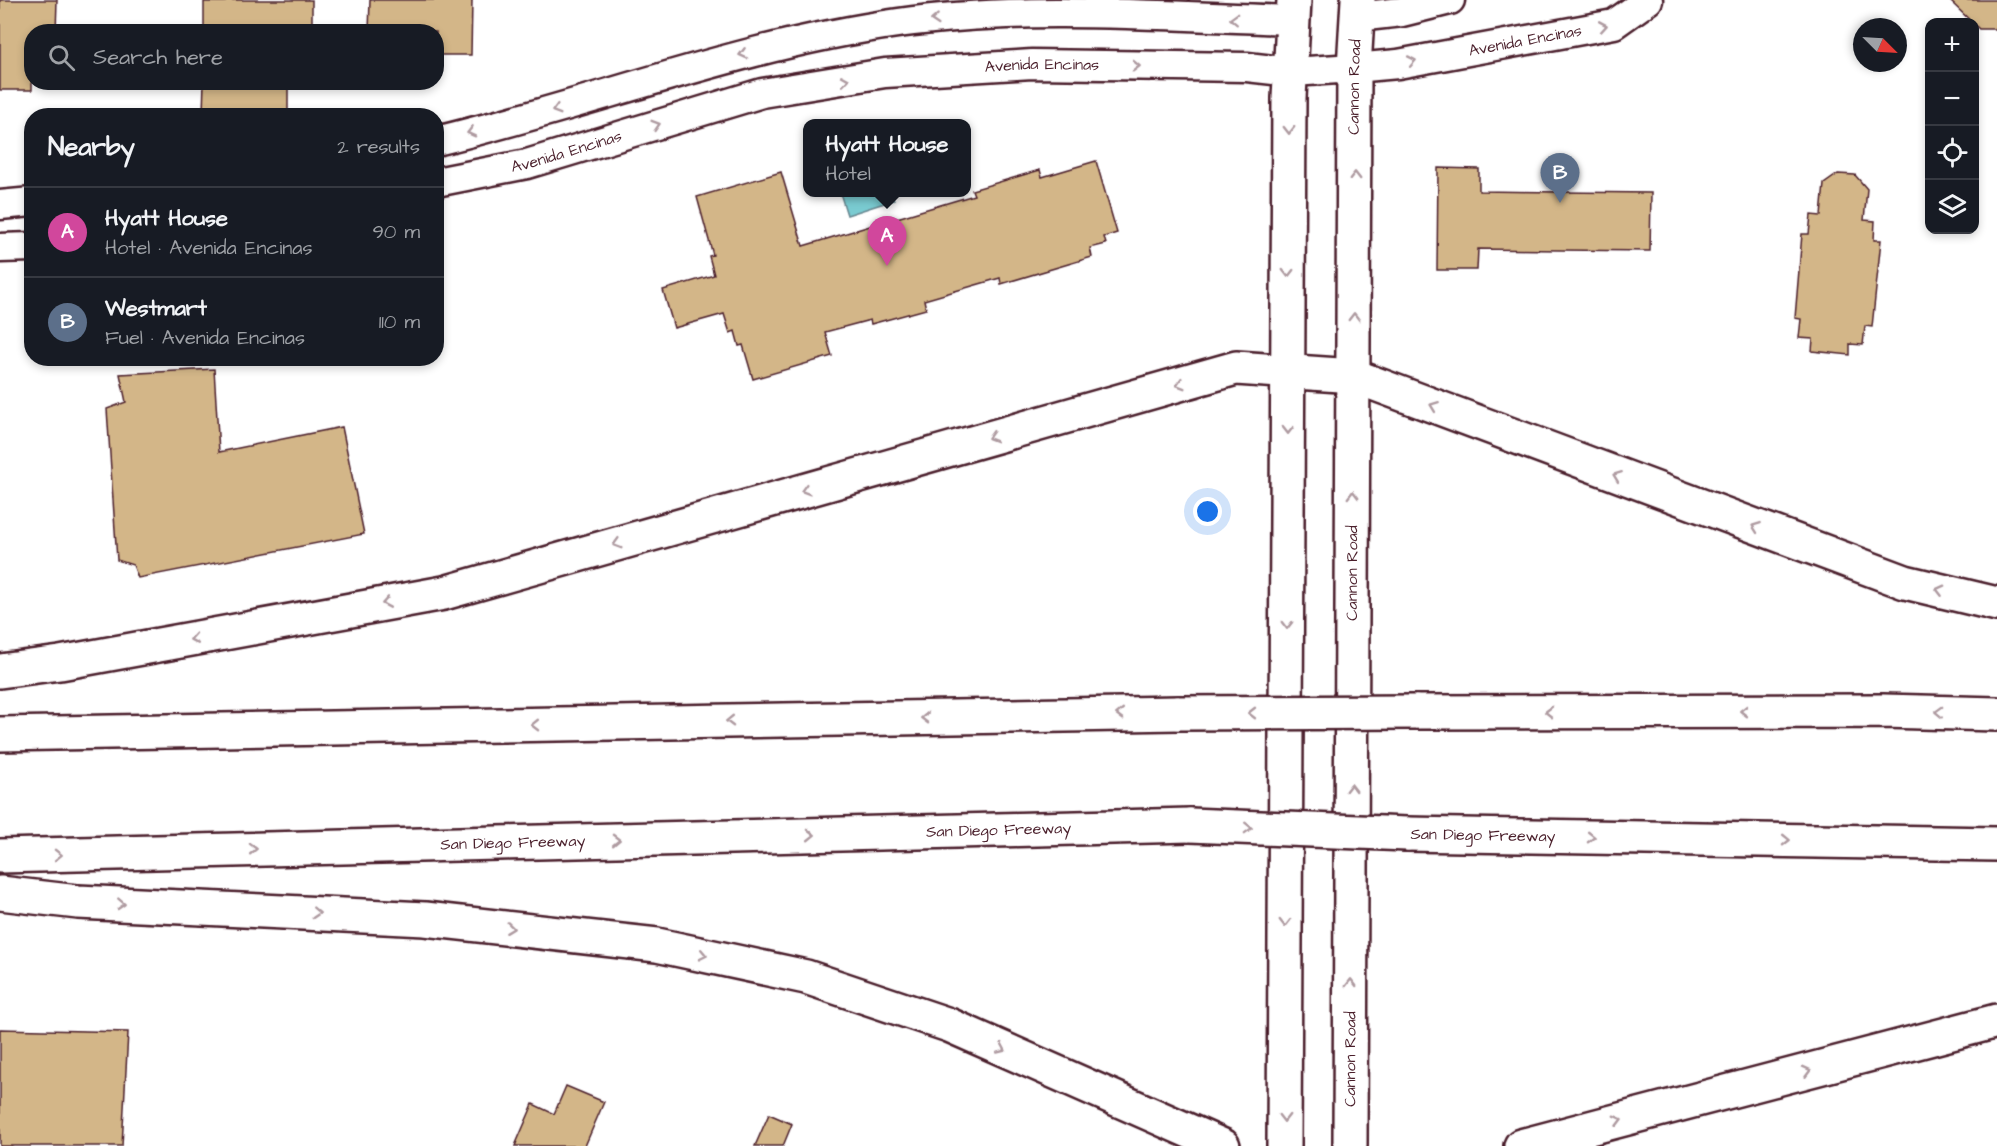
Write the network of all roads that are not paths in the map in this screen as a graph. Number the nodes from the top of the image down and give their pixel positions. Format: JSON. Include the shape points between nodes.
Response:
{"nodes":[{"id":1,"x":1450,"y":0,"type":"edge"},
{"id":2,"x":1648,"y":0,"type":"edge"},
{"id":3,"x":1357,"y":9,"type":"edge"},
{"id":4,"x":1293,"y":10,"type":"edge"},
{"id":5,"x":1354,"y":68,"type":"junction"},
{"id":6,"x":1292,"y":72,"type":"junction"},
{"id":7,"x":444,"y":139,"type":"edge"},
{"id":8,"x":444,"y":180,"type":"edge"},
{"id":9,"x":24,"y":203,"type":"edge"},
{"id":10,"x":0,"y":205,"type":"edge"},
{"id":11,"x":24,"y":247,"type":"edge"},
{"id":12,"x":0,"y":248,"type":"edge"},
{"id":13,"x":1288,"y":371,"type":"junction"},
{"id":14,"x":1354,"y":376,"type":"junction"},
{"id":15,"x":1997,"y":604,"type":"edge"},
{"id":16,"x":0,"y":671,"type":"edge"},
{"id":17,"x":1997,"y":714,"type":"edge"},
{"id":18,"x":0,"y":734,"type":"edge"},
{"id":19,"x":1997,"y":844,"type":"edge"},
{"id":20,"x":0,"y":856,"type":"edge"},
{"id":21,"x":0,"y":893,"type":"edge"},
{"id":22,"x":1997,"y":1021,"type":"edge"},
{"id":23,"x":1223,"y":1146,"type":"edge"},
{"id":24,"x":1284,"y":1146,"type":"edge"},
{"id":25,"x":1350,"y":1146,"type":"edge"},
{"id":26,"x":1521,"y":1146,"type":"edge"}],
"edges":[{"from":1,"to":3,"type":"street","via":[[1402,12]]},
{"from":5,"to":2,"type":"street","name":"Avenida Encinas","one_way":true,"via":[[1398,64],[1614,24]]},
{"from":3,"to":5,"type":"main road","name":"Cannon Road"},
{"from":4,"to":6,"type":"main road"},
{"from":4,"to":7,"type":"street","one_way":true,"via":[[983,16],[899,23],[714,61]]},
{"from":5,"to":6,"type":"street","name":"Avenida Encinas"},
{"from":14,"to":5,"type":"main road","name":"Cannon Road","one_way":true},
{"from":8,"to":6,"type":"street","name":"Avenida Encinas","one_way":true,"via":[[527,164],[762,93],[885,74],[1032,64],[1247,67]]},
{"from":6,"to":13,"type":"main road","one_way":true},
{"from":9,"to":10,"type":"street"},
{"from":11,"to":12,"type":"street"},
{"from":13,"to":14,"type":"main road"},
{"from":13,"to":16,"type":"main road","one_way":true,"via":[[1236,368],[444,593]]},
{"from":13,"to":24,"type":"main road","one_way":true},
{"from":15,"to":14,"type":"main road","one_way":true,"via":[[1905,582]]},
{"from":25,"to":14,"type":"main road","name":"Cannon Road","one_way":true},
{"from":17,"to":18,"type":"main road","one_way":true,"bridge":true,"via":[[1179,713]]},
{"from":20,"to":19,"type":"main road","name":"San Diego Freeway","one_way":true,"bridge":true,"via":[[1190,825],[1407,834]]},
{"from":21,"to":23,"type":"main road","one_way":true,"via":[[78,902],[425,919],[657,945],[806,977],[949,1025]]},
{"from":26,"to":22,"type":"main road","one_way":true}]}
